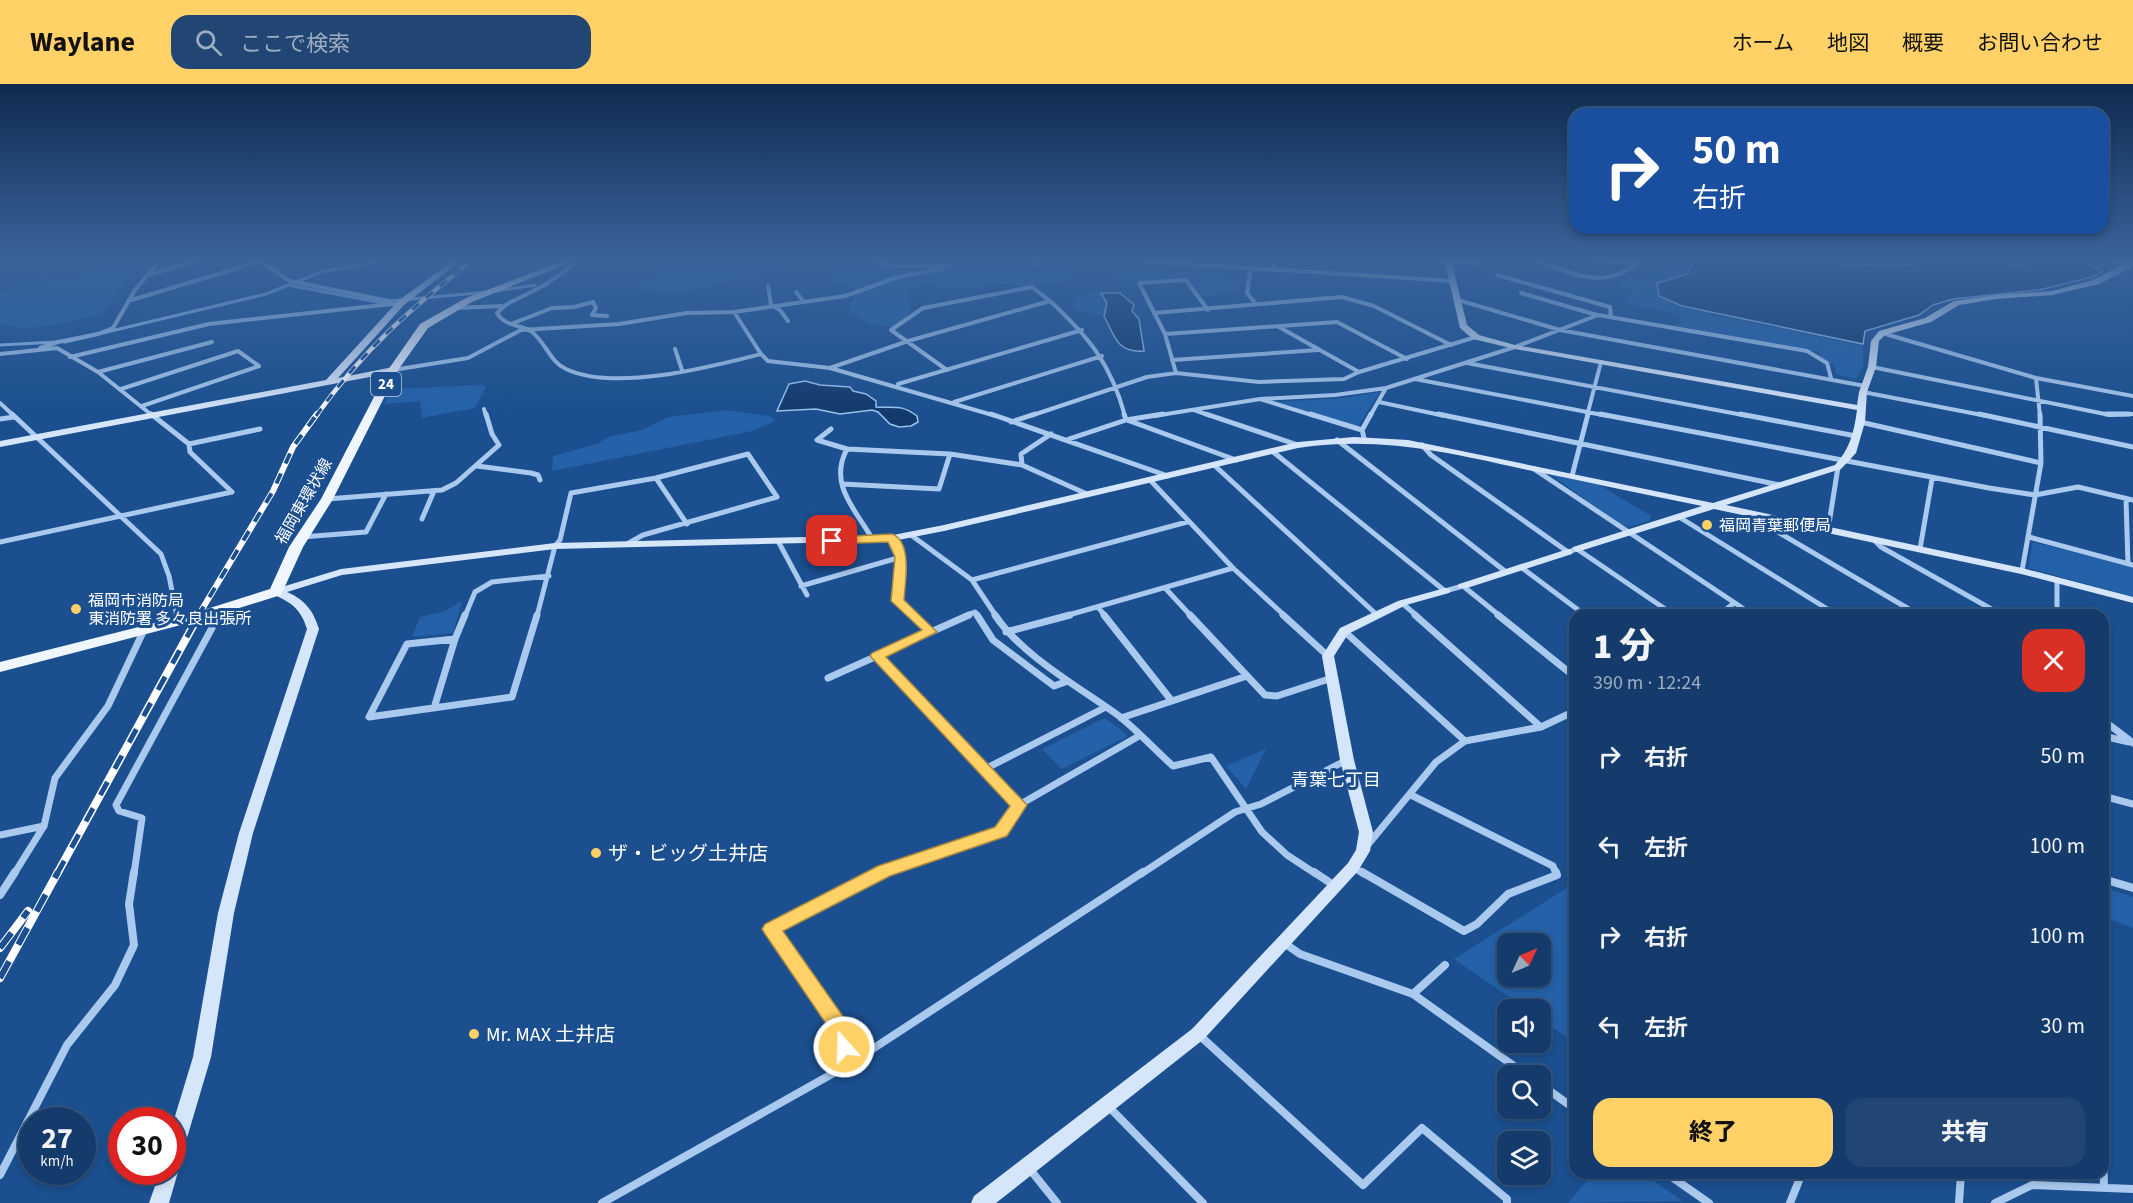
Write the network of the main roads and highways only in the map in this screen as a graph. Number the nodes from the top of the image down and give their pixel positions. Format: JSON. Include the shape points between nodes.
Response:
{"nodes":[{"id":1,"x":446,"y":311,"type":"edge"},
{"id":2,"x":0,"y":667,"type":"edge"}],
"edges":[{"from":1,"to":2,"type":"main road","name":"福岡東環状線","number":"24","via":[[424,326],[393,370],[276,592]]}]}
